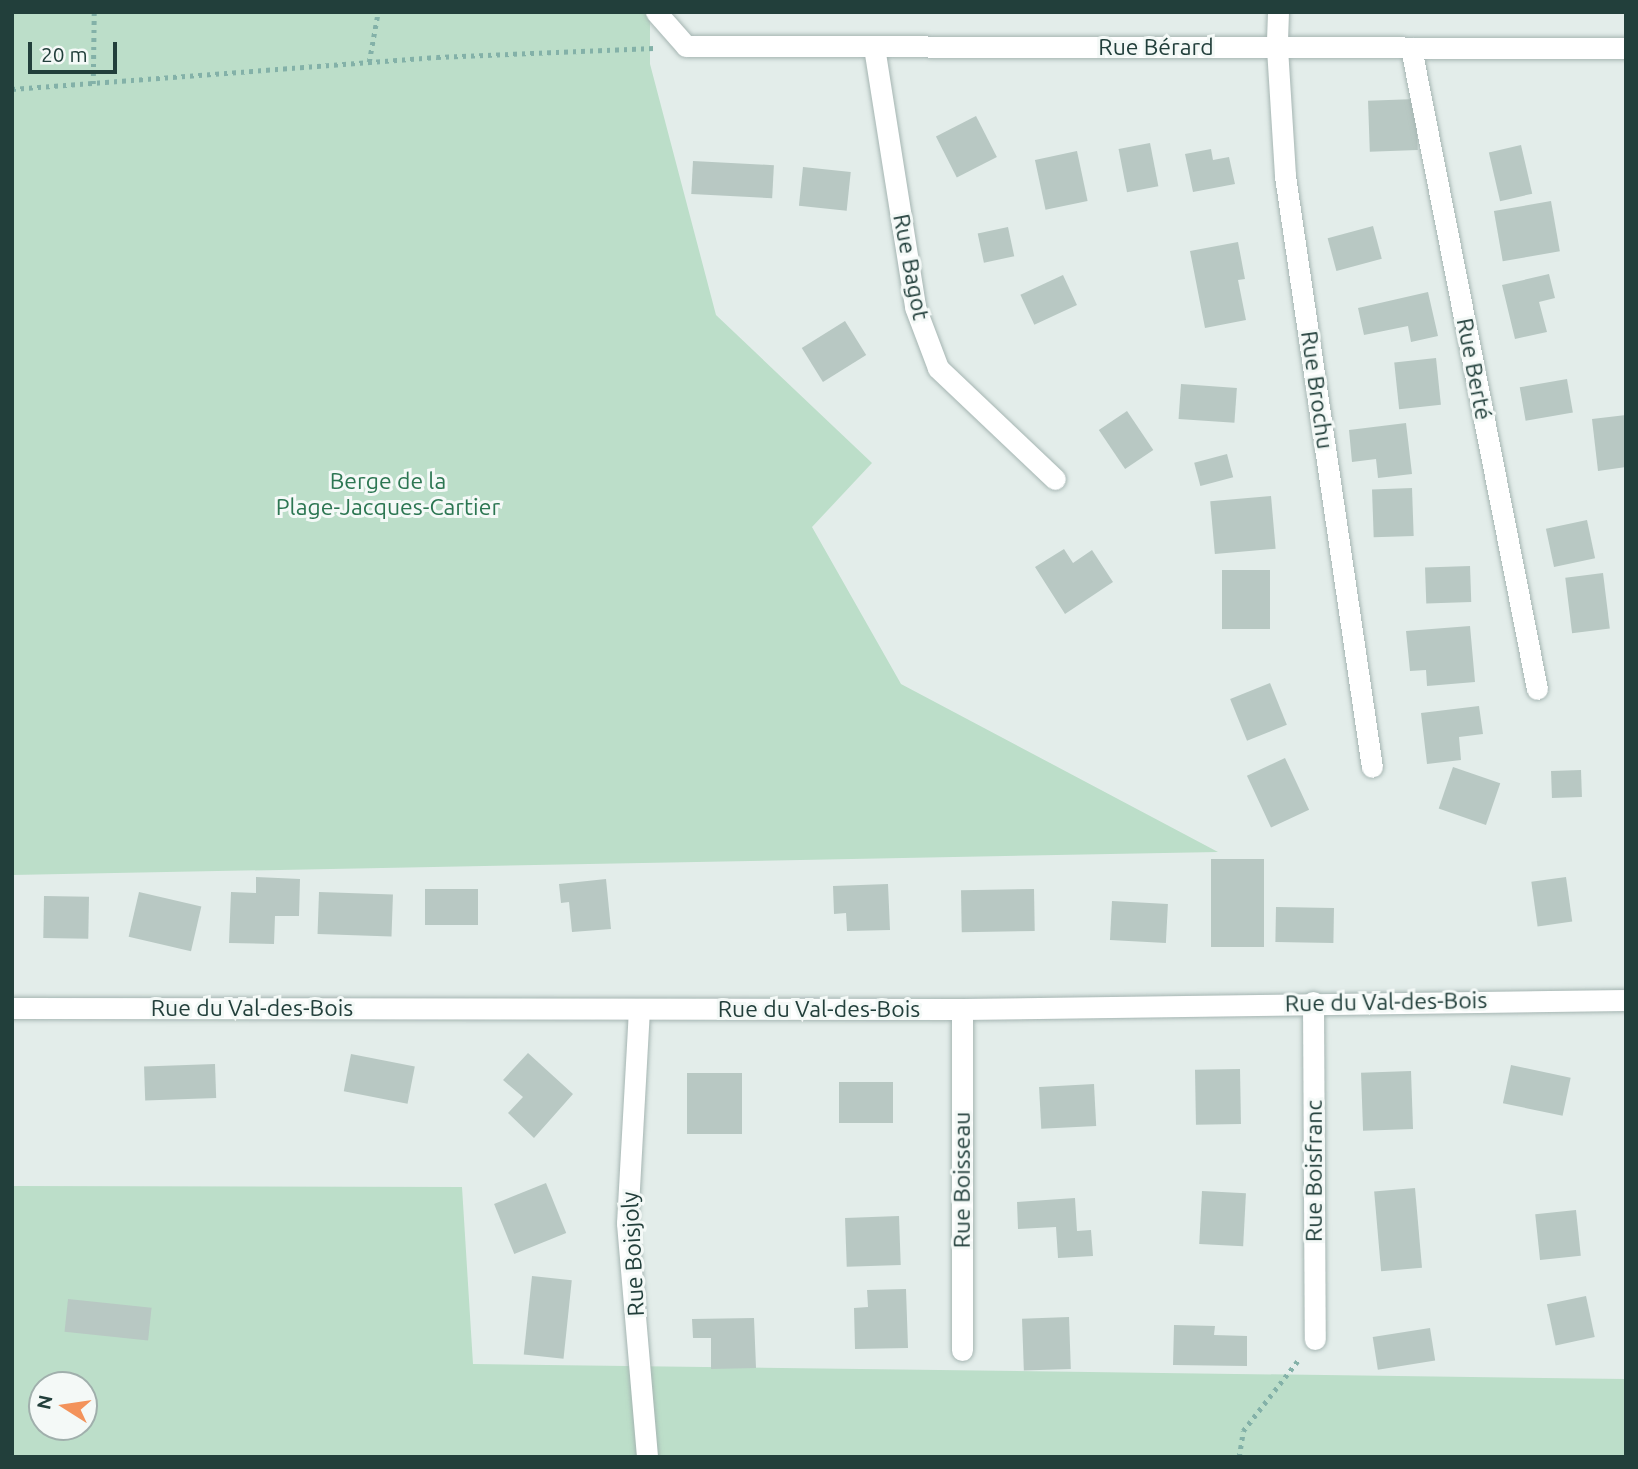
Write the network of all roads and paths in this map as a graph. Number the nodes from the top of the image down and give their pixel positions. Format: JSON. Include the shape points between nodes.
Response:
{"nodes":[{"id":1,"x":94,"y":12,"type":"edge"},
{"id":2,"x":378,"y":12,"type":"edge"},
{"id":3,"x":656,"y":12,"type":"edge"},
{"id":4,"x":1278,"y":12,"type":"edge"},
{"id":5,"x":686,"y":46,"type":"junction"},
{"id":6,"x":874,"y":47,"type":"junction"},
{"id":7,"x":1277,"y":48,"type":"junction"},
{"id":8,"x":1411,"y":48,"type":"junction"},
{"id":9,"x":1626,"y":48,"type":"edge"},
{"id":10,"x":369,"y":62,"type":"junction"},
{"id":11,"x":93,"y":85,"type":"junction"},
{"id":12,"x":12,"y":89,"type":"edge"},
{"id":13,"x":1055,"y":479,"type":"dead end"},
{"id":14,"x":1537,"y":690,"type":"dead end"},
{"id":15,"x":1372,"y":767,"type":"dead end"},
{"id":16,"x":1626,"y":1000,"type":"edge"},
{"id":17,"x":1313,"y":1002,"type":"junction"},
{"id":18,"x":12,"y":1008,"type":"edge"},
{"id":19,"x":639,"y":1009,"type":"junction"},
{"id":20,"x":962,"y":1009,"type":"junction"},
{"id":21,"x":1315,"y":1339,"type":"joint"},
{"id":22,"x":962,"y":1350,"type":"dead end"},
{"id":23,"x":647,"y":1457,"type":"edge"},
{"id":24,"x":1239,"y":1457,"type":"edge"}],
"edges":[{"from":1,"to":11,"type":"path"},
{"from":2,"to":10,"type":"path"},
{"from":3,"to":5,"type":"street"},
{"from":4,"to":7,"type":"street","name":"Rue Brochu"},
{"from":5,"to":6,"type":"street","name":"Rue Bérard"},
{"from":5,"to":10,"type":"path"},
{"from":6,"to":7,"type":"street","name":"Rue Bérard"},
{"from":6,"to":13,"type":"street","name":"Rue Bagot","via":[[915,307],[938,368]]},
{"from":7,"to":8,"type":"street","name":"Rue Bérard"},
{"from":7,"to":15,"type":"street","name":"Rue Brochu","via":[[1285,176]]},
{"from":8,"to":9,"type":"street","name":"Rue Bérard"},
{"from":8,"to":14,"type":"street","name":"Rue Berté"},
{"from":10,"to":11,"type":"path"},
{"from":11,"to":12,"type":"path"},
{"from":16,"to":17,"type":"street","name":"Rue du Val-des-Bois"},
{"from":17,"to":20,"type":"street","name":"Rue du Val-des-Bois"},
{"from":17,"to":21,"type":"street","name":"Rue Boisfranc"},
{"from":18,"to":19,"type":"street","name":"Rue du Val-des-Bois"},
{"from":19,"to":20,"type":"street","name":"Rue du Val-des-Bois"},
{"from":19,"to":23,"type":"street","name":"Rue Boisjoly","via":[[627,1223]]},
{"from":20,"to":22,"type":"street","name":"Rue Boisseau"},
{"from":21,"to":24,"type":"path","via":[[1243,1431]]}]}
